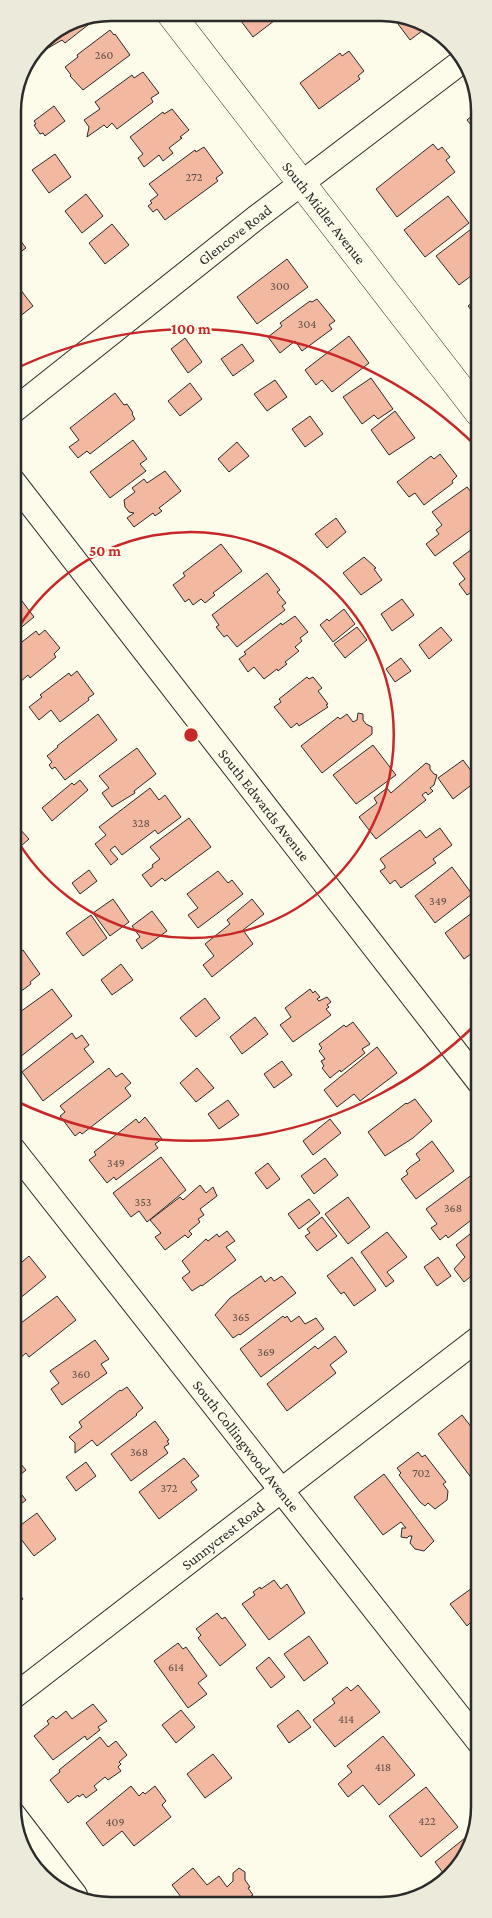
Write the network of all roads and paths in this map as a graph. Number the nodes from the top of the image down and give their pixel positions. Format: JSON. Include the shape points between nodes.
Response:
{"nodes":[{"id":1,"x":176,"y":21,"type":"edge"},
{"id":2,"x":458,"y":64,"type":"edge"},
{"id":3,"x":301,"y":183,"type":"junction"},
{"id":4,"x":471,"y":403,"type":"edge"},
{"id":5,"x":21,"y":405,"type":"edge"},
{"id":6,"x":21,"y":490,"type":"edge"},
{"id":7,"x":471,"y":1072,"type":"edge"},
{"id":8,"x":21,"y":1159,"type":"edge"},
{"id":9,"x":471,"y":1344,"type":"edge"},
{"id":10,"x":281,"y":1492,"type":"junction"},
{"id":11,"x":21,"y":1691,"type":"edge"},
{"id":12,"x":471,"y":1732,"type":"edge"},
{"id":13,"x":24,"y":1828,"type":"edge"},
{"id":14,"x":68,"y":1886,"type":"edge"}],
"edges":[{"from":1,"to":3,"type":"main road","name":"South Midler Avenue"},
{"from":2,"to":3,"type":"street","name":"Glencove Road"},
{"from":3,"to":4,"type":"main road","name":"South Midler Avenue"},
{"from":3,"to":5,"type":"street","name":"Glencove Road"},
{"from":6,"to":7,"type":"street","name":"South Edwards Avenue"},
{"from":8,"to":10,"type":"street","name":"South Collingwood Avenue"},
{"from":9,"to":10,"type":"street","name":"Sunnycrest Road"},
{"from":10,"to":11,"type":"street","name":"Sunnycrest Road"},
{"from":10,"to":12,"type":"street","name":"South Collingwood Avenue"},
{"from":13,"to":14,"type":"street"}]}
